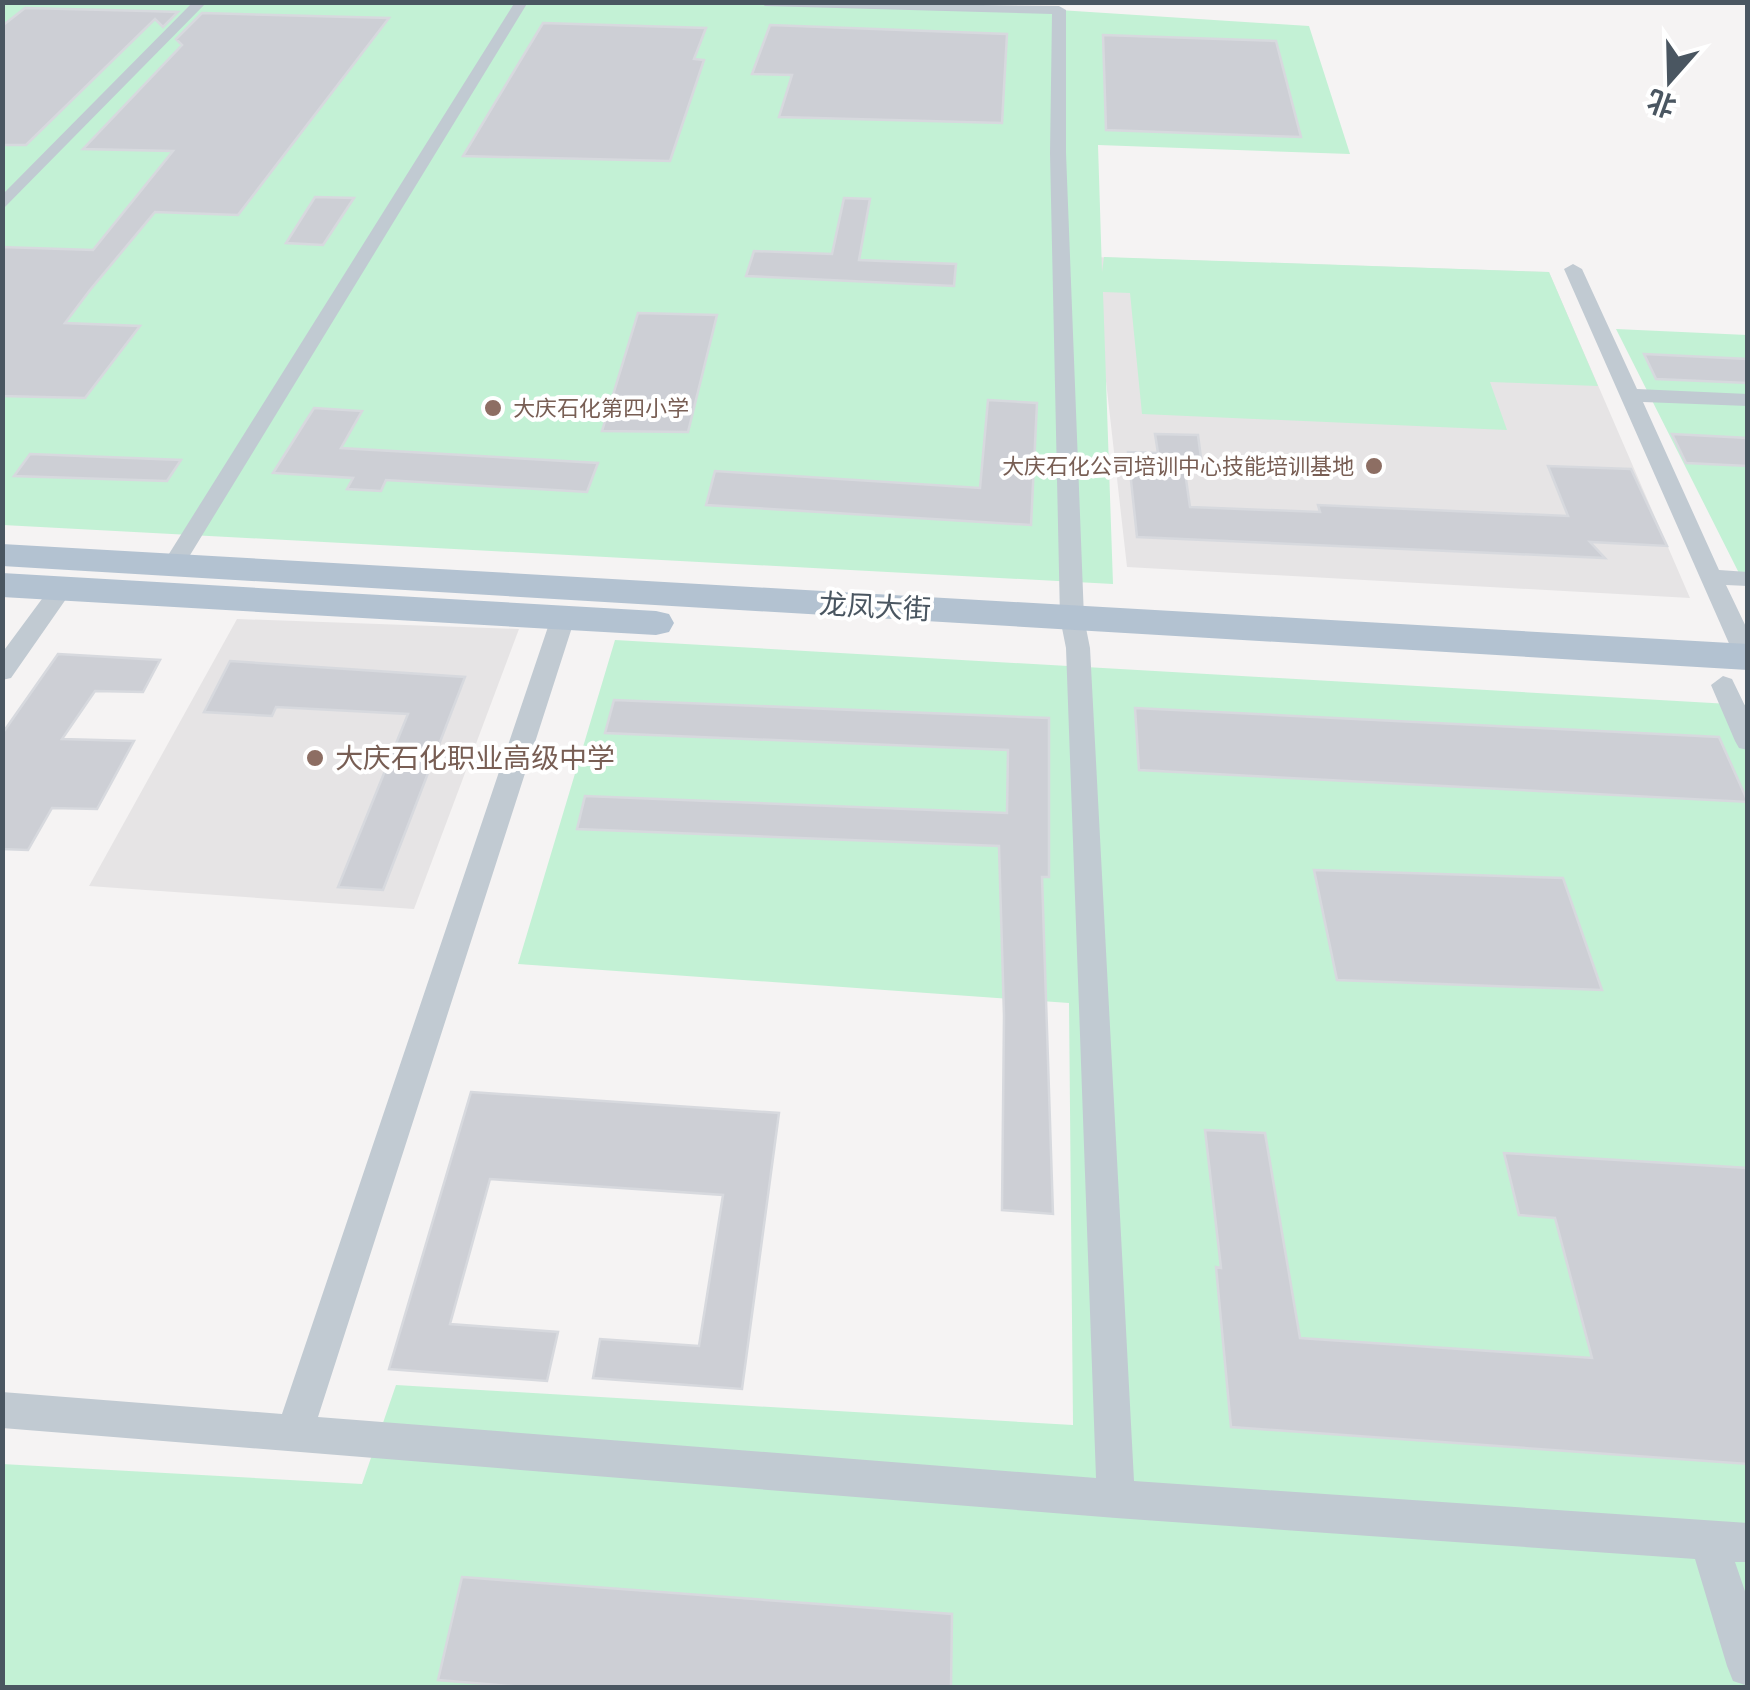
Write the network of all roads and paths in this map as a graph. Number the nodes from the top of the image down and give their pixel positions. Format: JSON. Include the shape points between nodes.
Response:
{"nodes":[{"id":1,"x":201,"y":2,"type":"edge"},
{"id":2,"x":522,"y":2,"type":"edge"},
{"id":3,"x":766,"y":2,"type":"edge"},
{"id":4,"x":2,"y":206,"type":"edge"},
{"id":5,"x":1573,"y":269,"type":"dead end"},
{"id":6,"x":1630,"y":394,"type":"junction"},
{"id":7,"x":1748,"y":400,"type":"edge"},
{"id":8,"x":2,"y":555,"type":"edge"},
{"id":9,"x":173,"y":565,"type":"junction"},
{"id":10,"x":1712,"y":577,"type":"junction"},
{"id":11,"x":1748,"y":579,"type":"edge"},
{"id":12,"x":2,"y":585,"type":"edge"},
{"id":13,"x":61,"y":589,"type":"junction"},
{"id":14,"x":564,"y":618,"type":"junction"},
{"id":15,"x":1075,"y":633,"type":"junction"},
{"id":16,"x":1747,"y":657,"type":"edge"},
{"id":17,"x":2,"y":672,"type":"edge"},
{"id":18,"x":1735,"y":686,"type":"edge"},
{"id":19,"x":1748,"y":741,"type":"edge"},
{"id":20,"x":2,"y":1410,"type":"edge"},
{"id":21,"x":294,"y":1434,"type":"junction"},
{"id":22,"x":1116,"y":1499,"type":"junction"},
{"id":23,"x":1728,"y":1542,"type":"edge"},
{"id":24,"x":1748,"y":1666,"type":"edge"}],
"edges":[{"from":1,"to":4,"type":"street"},
{"from":2,"to":9,"type":"street"},
{"from":3,"to":15,"type":"street","via":[[1059,10]]},
{"from":5,"to":6,"type":"street"},
{"from":6,"to":7,"type":"street"},
{"from":6,"to":10,"type":"street"},
{"from":8,"to":9,"type":"main road","name":"龙凤大街"},
{"from":9,"to":15,"type":"main road","name":"龙凤大街"},
{"from":10,"to":11,"type":"street"},
{"from":10,"to":16,"type":"street"},
{"from":12,"to":13,"type":"main road","name":"龙凤大街"},
{"from":13,"to":14,"type":"main road","name":"龙凤大街"},
{"from":13,"to":17,"type":"street"},
{"from":14,"to":15,"type":"main road","name":"龙凤大街"},
{"from":14,"to":21,"type":"street"},
{"from":15,"to":16,"type":"main road","name":"龙凤大街"},
{"from":15,"to":18,"type":"main road","name":"龙凤大街"},
{"from":15,"to":22,"type":"street"},
{"from":18,"to":19,"type":"street"},
{"from":20,"to":21,"type":"street"},
{"from":21,"to":22,"type":"street"},
{"from":22,"to":23,"type":"street"},
{"from":23,"to":24,"type":"street"}]}
